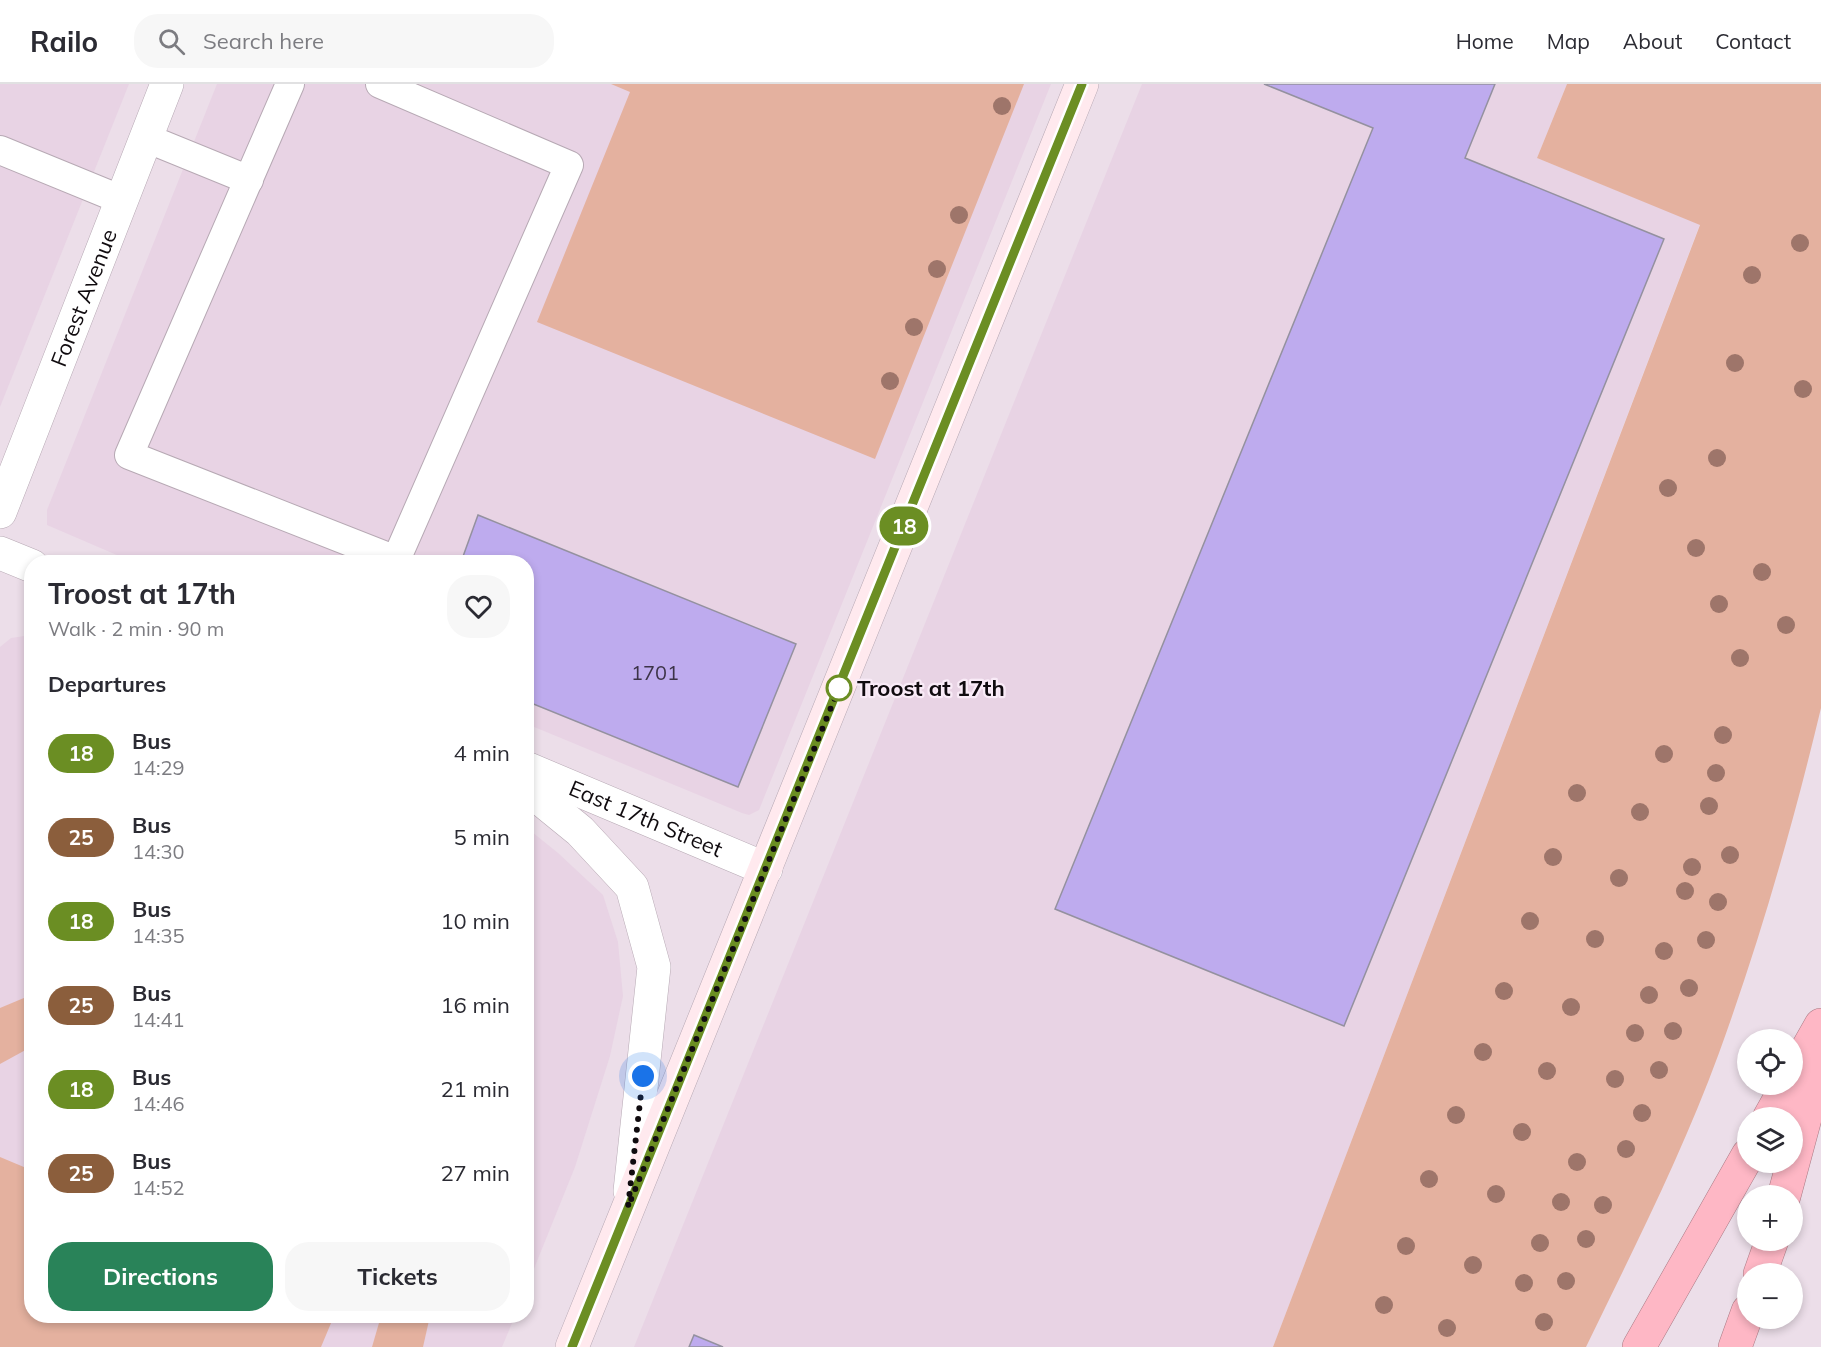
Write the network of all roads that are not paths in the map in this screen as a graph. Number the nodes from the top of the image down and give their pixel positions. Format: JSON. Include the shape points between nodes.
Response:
{"nodes":[{"id":1,"x":167,"y":84,"type":"edge"},
{"id":2,"x":290,"y":84,"type":"edge"},
{"id":3,"x":380,"y":84,"type":"edge"},
{"id":4,"x":1082,"y":84,"type":"edge"},
{"id":5,"x":146,"y":138,"type":"junction"},
{"id":6,"x":0,"y":150,"type":"edge"},
{"id":7,"x":249,"y":180,"type":"junction"},
{"id":8,"x":122,"y":200,"type":"junction"},
{"id":9,"x":0,"y":512,"type":"edge"},
{"id":10,"x":0,"y":554,"type":"edge"},
{"id":11,"x":383,"y":555,"type":"edge"},
{"id":12,"x":398,"y":555,"type":"edge"},
{"id":13,"x":24,"y":563,"type":"edge"},
{"id":14,"x":534,"y":771,"type":"edge"},
{"id":15,"x":534,"y":794,"type":"edge"},
{"id":16,"x":766,"y":869,"type":"junction"},
{"id":17,"x":1821,"y":1025,"type":"edge"},
{"id":18,"x":1803,"y":1057,"type":"edge"},
{"id":19,"x":1821,"y":1059,"type":"edge"},
{"id":20,"x":1738,"y":1173,"type":"edge"},
{"id":21,"x":1787,"y":1185,"type":"edge"},
{"id":22,"x":628,"y":1207,"type":"junction"},
{"id":23,"x":1742,"y":1329,"type":"edge"},
{"id":24,"x":572,"y":1347,"type":"edge"},
{"id":25,"x":1639,"y":1347,"type":"edge"},
{"id":26,"x":1735,"y":1347,"type":"edge"}],
"edges":[{"from":1,"to":5,"type":"street","name":"Forest Avenue"},
{"from":2,"to":7,"type":"lane"},
{"from":3,"to":12,"type":"lane","via":[[568,165]]},
{"from":4,"to":16,"type":"main road"},
{"from":5,"to":7,"type":"lane"},
{"from":5,"to":8,"type":"street","name":"Forest Avenue"},
{"from":6,"to":8,"type":"lane"},
{"from":7,"to":11,"type":"lane","via":[[129,456]]},
{"from":8,"to":9,"type":"street","name":"Forest Avenue"},
{"from":10,"to":13,"type":"street"},
{"from":14,"to":16,"type":"street","name":"East 17th Street"},
{"from":15,"to":22,"type":"street","via":[[580,831],[632,887],[654,967]]},
{"from":16,"to":22,"type":"main road"},
{"from":17,"to":18,"type":"highway"},
{"from":19,"to":21,"type":"highway"},
{"from":20,"to":25,"type":"highway"},
{"from":22,"to":24,"type":"main road"},
{"from":23,"to":26,"type":"highway"}]}
